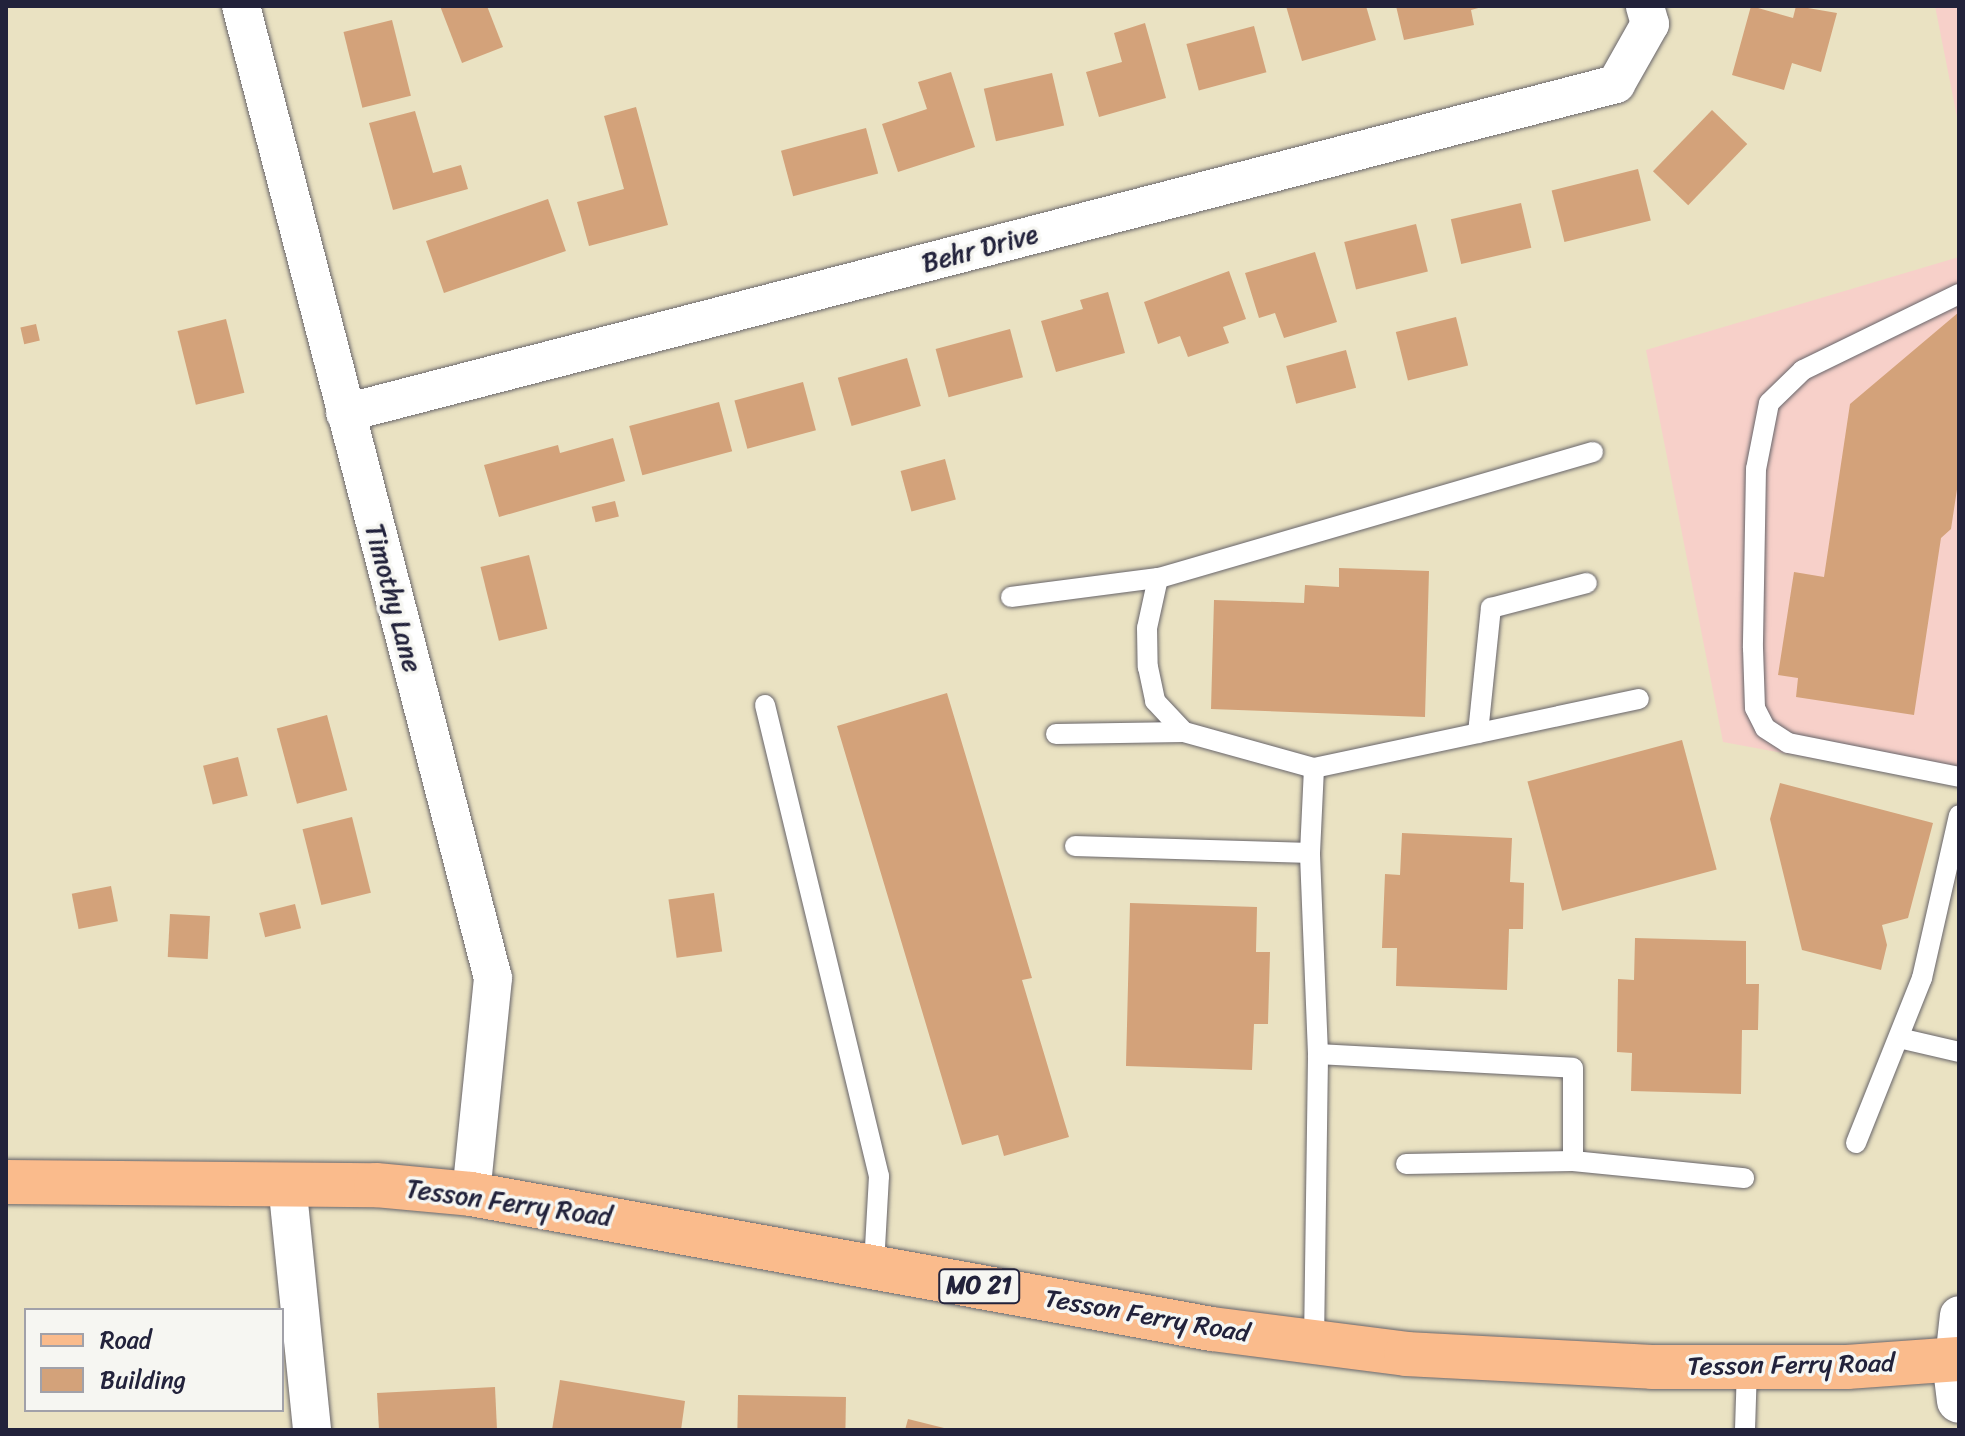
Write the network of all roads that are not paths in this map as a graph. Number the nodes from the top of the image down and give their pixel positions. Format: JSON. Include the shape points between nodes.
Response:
{"nodes":[{"id":1,"x":241,"y":6,"type":"edge"},
{"id":2,"x":1645,"y":6,"type":"edge"},
{"id":3,"x":1959,"y":294,"type":"edge"},
{"id":4,"x":345,"y":413,"type":"junction"},
{"id":5,"x":1593,"y":452,"type":"dead end"},
{"id":6,"x":1158,"y":578,"type":"junction"},
{"id":7,"x":1587,"y":583,"type":"dead end"},
{"id":8,"x":1011,"y":597,"type":"dead end"},
{"id":9,"x":1639,"y":699,"type":"dead end"},
{"id":10,"x":765,"y":705,"type":"dead end"},
{"id":11,"x":1184,"y":732,"type":"junction"},
{"id":12,"x":1478,"y":733,"type":"junction"},
{"id":13,"x":1056,"y":734,"type":"dead end"},
{"id":14,"x":1314,"y":768,"type":"junction"},
{"id":15,"x":1959,"y":777,"type":"edge"},
{"id":16,"x":1959,"y":815,"type":"edge"},
{"id":17,"x":1075,"y":846,"type":"dead end"},
{"id":18,"x":1310,"y":853,"type":"junction"},
{"id":19,"x":1899,"y":1038,"type":"junction"},
{"id":20,"x":1959,"y":1052,"type":"edge"},
{"id":21,"x":1318,"y":1054,"type":"junction"},
{"id":22,"x":1856,"y":1143,"type":"dead end"},
{"id":23,"x":1573,"y":1161,"type":"junction"},
{"id":24,"x":1406,"y":1164,"type":"dead end"},
{"id":25,"x":1744,"y":1178,"type":"dead end"},
{"id":26,"x":6,"y":1182,"type":"edge"},
{"id":27,"x":287,"y":1183,"type":"junction"},
{"id":28,"x":471,"y":1194,"type":"junction"},
{"id":29,"x":874,"y":1266,"type":"junction"},
{"id":30,"x":1959,"y":1315,"type":"edge"},
{"id":31,"x":1314,"y":1343,"type":"junction"},
{"id":32,"x":1747,"y":1367,"type":"junction"},
{"id":33,"x":1957,"y":1373,"type":"edge"},
{"id":34,"x":312,"y":1430,"type":"edge"},
{"id":35,"x":1745,"y":1430,"type":"edge"}],
"edges":[{"from":1,"to":4,"type":"street","name":"Timothy Lane"},
{"from":2,"to":4,"type":"street","name":"Behr Drive","via":[[1650,24],[1616,84]]},
{"from":3,"to":15,"type":"lane","via":[[1803,370],[1769,403],[1756,469],[1753,648],[1755,708],[1765,728],[1788,743]]},
{"from":4,"to":28,"type":"street","name":"Timothy Lane","via":[[493,978]]},
{"from":5,"to":6,"type":"lane"},
{"from":6,"to":8,"type":"lane"},
{"from":6,"to":11,"type":"lane","via":[[1147,628],[1148,667],[1155,701]]},
{"from":7,"to":12,"type":"lane","via":[[1491,608]]},
{"from":9,"to":12,"type":"lane"},
{"from":10,"to":29,"type":"lane","via":[[879,1176]]},
{"from":11,"to":13,"type":"lane"},
{"from":11,"to":14,"type":"lane"},
{"from":12,"to":14,"type":"lane"},
{"from":14,"to":18,"type":"lane"},
{"from":16,"to":19,"type":"lane","via":[[1922,978]]},
{"from":17,"to":18,"type":"lane"},
{"from":18,"to":21,"type":"lane"},
{"from":19,"to":20,"type":"lane"},
{"from":19,"to":22,"type":"lane"},
{"from":21,"to":23,"type":"lane","via":[[1573,1068]]},
{"from":21,"to":31,"type":"lane"},
{"from":23,"to":24,"type":"lane"},
{"from":23,"to":25,"type":"lane"},
{"from":26,"to":27,"type":"main road","name":"Tesson Ferry Road","number":"MO 21"},
{"from":27,"to":28,"type":"main road","name":"Tesson Ferry Road","number":"MO 21"},
{"from":27,"to":34,"type":"street"},
{"from":28,"to":29,"type":"main road","name":"Tesson Ferry Road","number":"MO 21"},
{"from":29,"to":31,"type":"main road","name":"Tesson Ferry Road","number":"MO 21"},
{"from":30,"to":33,"type":"street"},
{"from":31,"to":32,"type":"main road","name":"Tesson Ferry Road","number":"MO 21","via":[[1517,1363]]},
{"from":32,"to":33,"type":"main road","name":"Tesson Ferry Road","number":"MO 21"},
{"from":32,"to":35,"type":"lane"}]}
